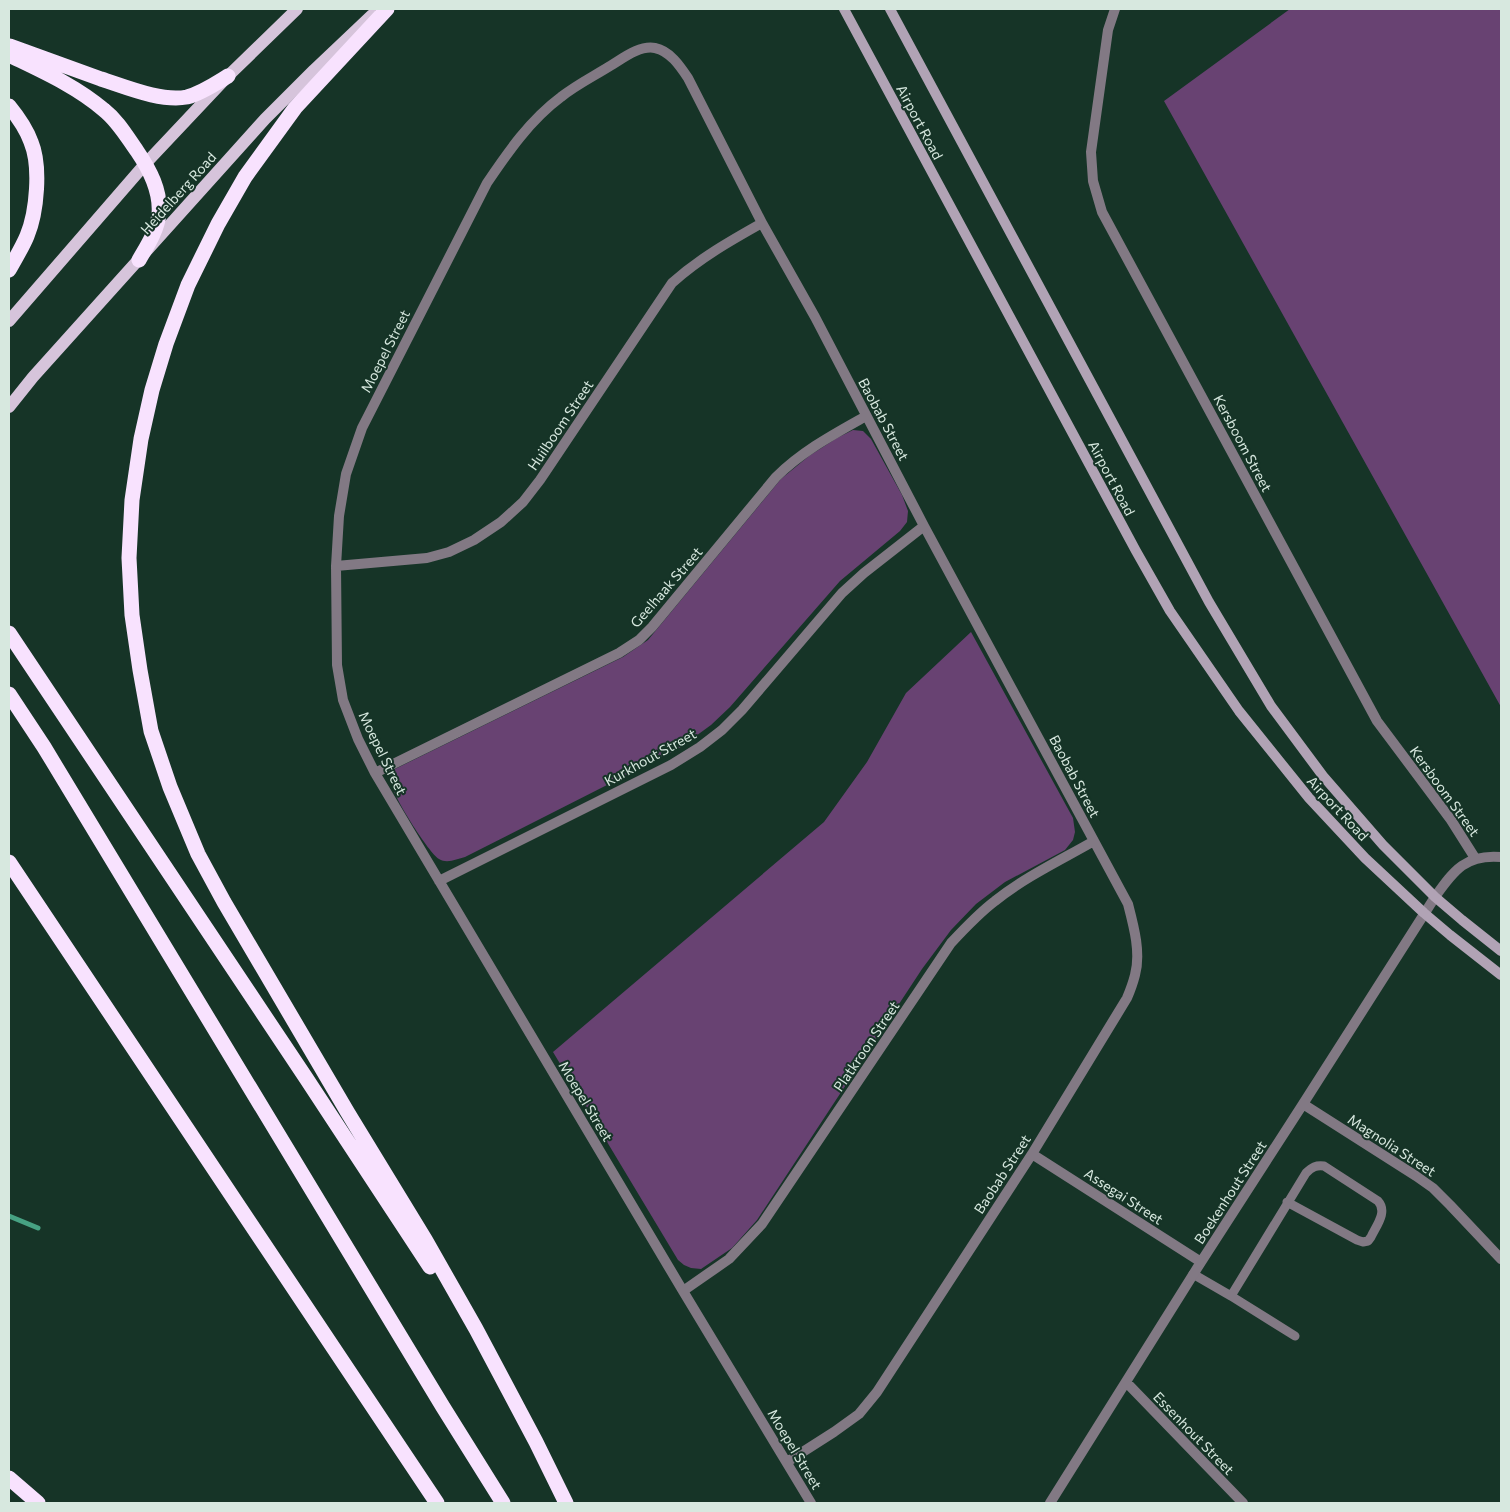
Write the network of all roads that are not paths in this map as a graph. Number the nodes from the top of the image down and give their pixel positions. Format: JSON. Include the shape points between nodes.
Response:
{"nodes":[{"id":1,"x":297,"y":9,"type":"edge"},
{"id":2,"x":380,"y":9,"type":"edge"},
{"id":3,"x":387,"y":9,"type":"edge"},
{"id":4,"x":844,"y":9,"type":"edge"},
{"id":5,"x":890,"y":9,"type":"edge"},
{"id":6,"x":1115,"y":9,"type":"edge"},
{"id":7,"x":9,"y":46,"type":"edge"},
{"id":8,"x":9,"y":55,"type":"edge"},
{"id":9,"x":678,"y":63,"type":"joint"},
{"id":10,"x":228,"y":76,"type":"junction"},
{"id":11,"x":9,"y":106,"type":"edge"},
{"id":12,"x":146,"y":163,"type":"junction"},
{"id":13,"x":762,"y":223,"type":"junction"},
{"id":14,"x":139,"y":260,"type":"junction"},
{"id":15,"x":9,"y":270,"type":"edge"},
{"id":16,"x":9,"y":321,"type":"edge"},
{"id":17,"x":9,"y":407,"type":"edge"},
{"id":18,"x":866,"y":416,"type":"junction"},
{"id":19,"x":924,"y":526,"type":"junction"},
{"id":20,"x":336,"y":566,"type":"junction"},
{"id":21,"x":9,"y":633,"type":"edge"},
{"id":22,"x":9,"y":694,"type":"edge"},
{"id":23,"x":375,"y":773,"type":"junction"},
{"id":24,"x":1094,"y":841,"type":"junction"},
{"id":25,"x":1501,"y":857,"type":"edge"},
{"id":26,"x":1475,"y":858,"type":"junction"},
{"id":27,"x":9,"y":862,"type":"edge"},
{"id":28,"x":439,"y":881,"type":"junction"},
{"id":29,"x":1435,"y":897,"type":"junction"},
{"id":30,"x":1424,"y":913,"type":"junction"},
{"id":31,"x":1501,"y":951,"type":"edge"},
{"id":32,"x":1501,"y":975,"type":"edge"},
{"id":33,"x":1303,"y":1104,"type":"junction"},
{"id":34,"x":1032,"y":1154,"type":"junction"},
{"id":35,"x":1288,"y":1202,"type":"junction"},
{"id":36,"x":1501,"y":1259,"type":"edge"},
{"id":37,"x":1201,"y":1262,"type":"junction"},
{"id":38,"x":1193,"y":1274,"type":"junction"},
{"id":39,"x":683,"y":1291,"type":"junction"},
{"id":40,"x":1231,"y":1296,"type":"junction"},
{"id":41,"x":1295,"y":1336,"type":"dead end"},
{"id":42,"x":1126,"y":1382,"type":"junction"},
{"id":43,"x":536,"y":1442,"type":"junction"},
{"id":44,"x":787,"y":1462,"type":"junction"},
{"id":45,"x":9,"y":1478,"type":"edge"},
{"id":46,"x":38,"y":1503,"type":"edge"},
{"id":47,"x":437,"y":1503,"type":"edge"},
{"id":48,"x":503,"y":1503,"type":"edge"},
{"id":49,"x":566,"y":1503,"type":"edge"},
{"id":50,"x":811,"y":1503,"type":"edge"},
{"id":51,"x":1050,"y":1503,"type":"edge"},
{"id":52,"x":1243,"y":1503,"type":"edge"}],
"edges":[{"from":1,"to":10,"type":"main road"},
{"from":2,"to":14,"type":"main road","name":"Heidelberg Road","via":[[265,119]]},
{"from":3,"to":43,"type":"highway","via":[[295,108],[245,178],[188,285],[166,344],[141,439],[132,500],[129,558],[132,615],[151,731],[198,854],[426,1242]]},
{"from":4,"to":30,"type":"main road","name":"Airport Road","via":[[1170,611],[1239,711],[1308,798]]},
{"from":5,"to":29,"type":"main road","name":"Airport Road","via":[[1208,602],[1271,706],[1323,776],[1383,845]]},
{"from":6,"to":26,"type":"street","name":"Kersboom Street","via":[[1108,30],[1091,152],[1093,181],[1102,212],[1377,721],[1452,820]]},
{"from":7,"to":10,"type":"highway","via":[[120,85],[172,98],[200,93]]},
{"from":8,"to":12,"type":"highway","via":[[74,88],[105,110]]},
{"from":9,"to":13,"type":"street","name":"Baobab Street"},
{"from":9,"to":20,"type":"street","name":"Moepel Street","via":[[667,53],[654,48],[642,49],[561,96],[512,147],[487,183],[362,428],[346,474]]},
{"from":10,"to":12,"type":"main road"},
{"from":11,"to":15,"type":"highway","via":[[32,143],[37,172],[35,208],[28,235]]},
{"from":12,"to":14,"type":"highway","via":[[159,199],[159,215],[152,237]]},
{"from":12,"to":16,"type":"main road"},
{"from":13,"to":18,"type":"street","name":"Baobab Street"},
{"from":13,"to":20,"type":"street","name":"Huilboom Street","via":[[711,252],[672,283],[540,480],[523,502],[501,522],[474,540],[428,558]]},
{"from":14,"to":17,"type":"main road","name":"Heidelberg Road"},
{"from":18,"to":19,"type":"street","name":"Baobab Street"},
{"from":18,"to":23,"type":"street","name":"Geelhaak Street","via":[[789,464],[639,640],[619,653]]},
{"from":19,"to":24,"type":"street","name":"Baobab Street"},
{"from":19,"to":28,"type":"street","name":"Kurkhout Street","via":[[842,593],[742,710],[700,747]]},
{"from":20,"to":23,"type":"street","name":"Moepel Street","via":[[337,665],[343,700]]},
{"from":21,"to":43,"type":"highway","via":[[416,1245]]},
{"from":22,"to":48,"type":"highway"},
{"from":23,"to":28,"type":"street","name":"Moepel Street"},
{"from":24,"to":34,"type":"street","name":"Baobab Street","via":[[1128,904],[1137,954],[1135,974],[1127,998]]},
{"from":24,"to":39,"type":"street","name":"Platkroon Street","via":[[995,900],[951,943],[762,1224],[729,1258]]},
{"from":25,"to":26,"type":"street"},
{"from":26,"to":29,"type":"street","name":"Boekenhout Street","via":[[1449,878]]},
{"from":27,"to":47,"type":"highway"},
{"from":28,"to":39,"type":"street","name":"Moepel Street"},
{"from":29,"to":30,"type":"street","name":"Boekenhout Street"},
{"from":29,"to":31,"type":"main road","name":"Airport Road"},
{"from":30,"to":32,"type":"main road","name":"Airport Road"},
{"from":30,"to":33,"type":"street","name":"Boekenhout Street"},
{"from":33,"to":36,"type":"street","name":"Magnolia Street","via":[[1433,1188]]},
{"from":33,"to":37,"type":"street","name":"Boekenhout Street"},
{"from":34,"to":37,"type":"street","name":"Assegai Street"},
{"from":34,"to":44,"type":"street","name":"Baobab Street","via":[[877,1392],[859,1414]]},
{"from":35,"to":35,"type":"lane","via":[[1306,1172],[1318,1165],[1378,1201],[1382,1210],[1371,1237],[1363,1242]]},
{"from":35,"to":40,"type":"lane"},
{"from":37,"to":38,"type":"street","name":"Boekenhout Street"},
{"from":38,"to":40,"type":"lane"},
{"from":38,"to":42,"type":"street","name":"Boekenhout Street"},
{"from":39,"to":44,"type":"street","name":"Moepel Street"},
{"from":40,"to":41,"type":"lane"},
{"from":42,"to":51,"type":"street","name":"Boekenhout Street"},
{"from":42,"to":52,"type":"street","name":"Essenhout Street"},
{"from":43,"to":49,"type":"highway"},
{"from":44,"to":50,"type":"street","name":"Moepel Street"},
{"from":45,"to":46,"type":"highway"}]}
